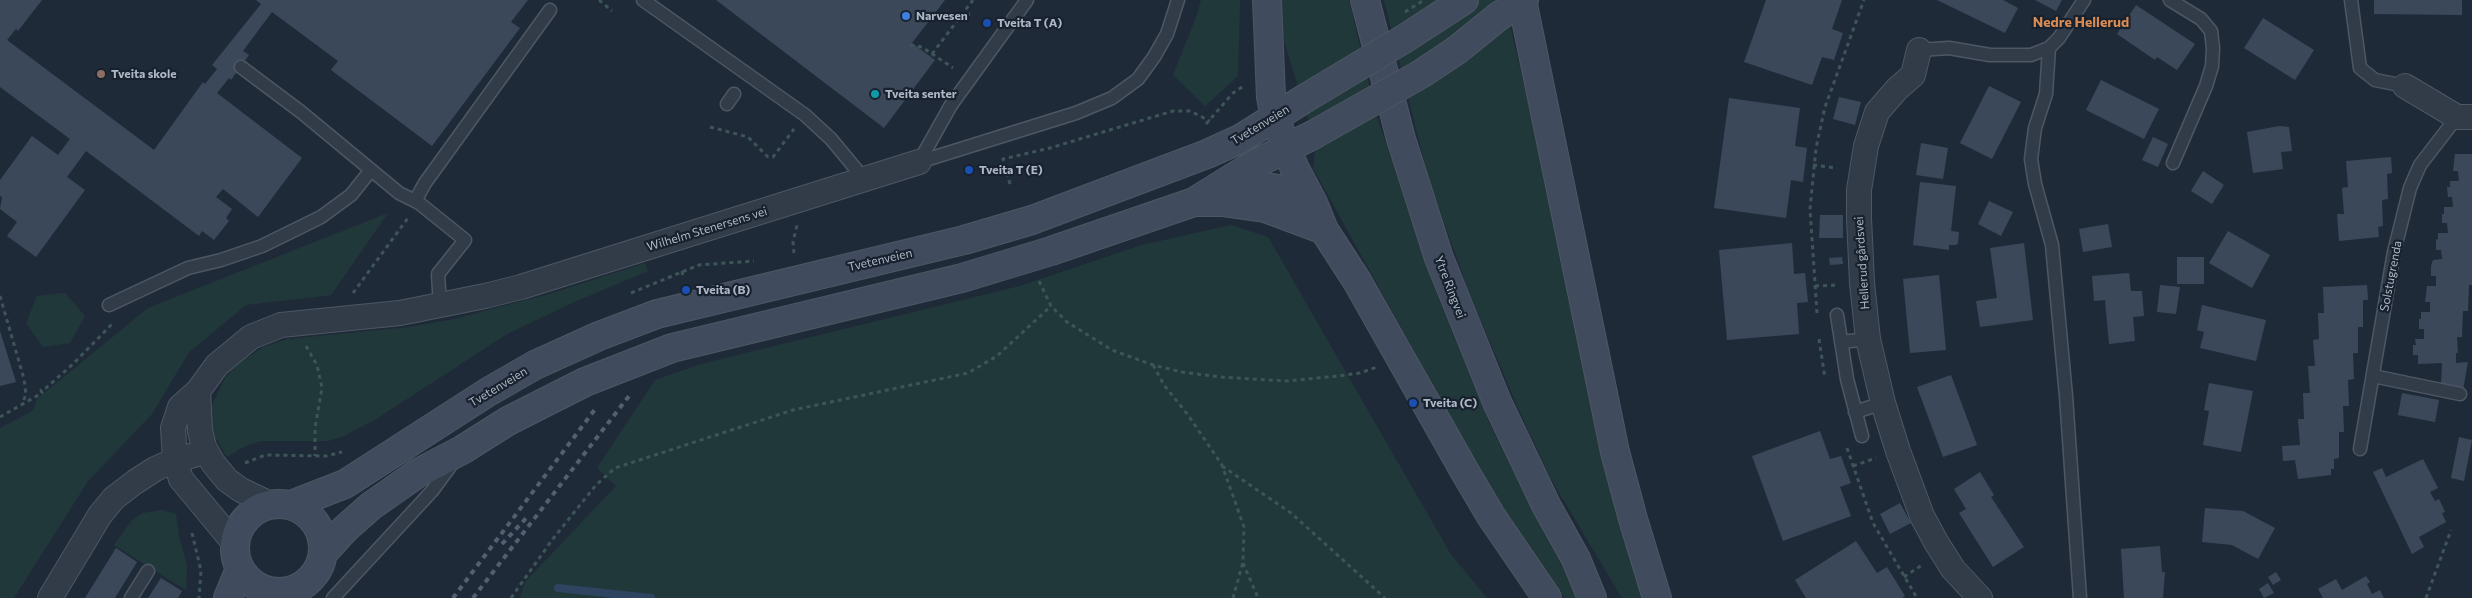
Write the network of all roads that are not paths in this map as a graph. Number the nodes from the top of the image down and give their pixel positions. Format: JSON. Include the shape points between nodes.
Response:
{"nodes":[{"id":1,"x":643,"y":0,"type":"edge"},
{"id":2,"x":1027,"y":0,"type":"edge"},
{"id":3,"x":1178,"y":0,"type":"edge"},
{"id":4,"x":1267,"y":0,"type":"edge"},
{"id":5,"x":1365,"y":0,"type":"edge"},
{"id":6,"x":1464,"y":0,"type":"edge"},
{"id":7,"x":2084,"y":0,"type":"edge"},
{"id":8,"x":2170,"y":0,"type":"edge"},
{"id":9,"x":2351,"y":0,"type":"edge"},
{"id":10,"x":1523,"y":1,"type":"edge"},
{"id":11,"x":550,"y":10,"type":"dead end"},
{"id":12,"x":2049,"y":48,"type":"junction"},
{"id":13,"x":1920,"y":50,"type":"joint"},
{"id":14,"x":241,"y":67,"type":"dead end"},
{"id":15,"x":2406,"y":86,"type":"joint"},
{"id":16,"x":2464,"y":117,"type":"edge"},
{"id":17,"x":1275,"y":118,"type":"junction"},
{"id":18,"x":1285,"y":148,"type":"junction"},
{"id":19,"x":919,"y":162,"type":"junction"},
{"id":20,"x":2174,"y":163,"type":"dead end"},
{"id":21,"x":372,"y":170,"type":"junction"},
{"id":22,"x":865,"y":180,"type":"junction"},
{"id":23,"x":1220,"y":187,"type":"junction"},
{"id":24,"x":1308,"y":193,"type":"junction"},
{"id":25,"x":417,"y":202,"type":"junction"},
{"id":26,"x":1194,"y":202,"type":"junction"},
{"id":27,"x":1324,"y":230,"type":"junction"},
{"id":28,"x":109,"y":305,"type":"dead end"},
{"id":29,"x":440,"y":306,"type":"junction"},
{"id":30,"x":1837,"y":315,"type":"dead end"},
{"id":31,"x":1868,"y":339,"type":"junction"},
{"id":32,"x":1841,"y":342,"type":"junction"},
{"id":33,"x":2373,"y":376,"type":"junction"},
{"id":34,"x":198,"y":391,"type":"junction"},
{"id":35,"x":2460,"y":394,"type":"dead end"},
{"id":36,"x":1883,"y":403,"type":"junction"},
{"id":37,"x":1855,"y":412,"type":"junction"},
{"id":38,"x":1862,"y":436,"type":"dead end"},
{"id":39,"x":2360,"y":449,"type":"dead end"},
{"id":40,"x":462,"y":450,"type":"junction"},
{"id":41,"x":206,"y":452,"type":"junction"},
{"id":42,"x":174,"y":460,"type":"junction"},
{"id":43,"x":280,"y":505,"type":"junction"},
{"id":44,"x":323,"y":554,"type":"junction"},
{"id":45,"x":238,"y":556,"type":"junction"},
{"id":46,"x":1576,"y":559,"type":"junction"},
{"id":47,"x":148,"y":571,"type":"dead end"},
{"id":48,"x":289,"y":594,"type":"edge"},
{"id":49,"x":50,"y":598,"type":"edge"},
{"id":50,"x":131,"y":598,"type":"edge"},
{"id":51,"x":228,"y":598,"type":"edge"},
{"id":52,"x":333,"y":598,"type":"edge"},
{"id":53,"x":1547,"y":598,"type":"edge"},
{"id":54,"x":1592,"y":598,"type":"edge"},
{"id":55,"x":1605,"y":598,"type":"edge"},
{"id":56,"x":1657,"y":598,"type":"edge"},
{"id":57,"x":1980,"y":598,"type":"edge"},
{"id":58,"x":2080,"y":598,"type":"edge"}],
"edges":[{"from":1,"to":22,"type":"lane","via":[[804,115],[831,139]]},
{"from":2,"to":19,"type":"lane","via":[[951,106]]},
{"from":3,"to":19,"type":"lane","name":"Wilhelm Stenersens vei","via":[[1167,34],[1154,57],[1138,79],[1112,98],[1076,113]]},
{"from":4,"to":17,"type":"main road","via":[[1270,82]]},
{"from":5,"to":46,"type":"main road","name":"Ytre Ringvei","via":[[1401,139],[1439,258],[1497,402],[1546,505]]},
{"from":6,"to":17,"type":"main road","name":"Tvetenveien","bridge":true},
{"from":7,"to":12,"type":"lane"},
{"from":8,"to":20,"type":"lane","via":[[2202,19],[2211,32],[2213,48],[2206,86]]},
{"from":9,"to":15,"type":"lane","name":"Solstugrenda","via":[[2360,68],[2375,80]]},
{"from":10,"to":18,"type":"main road","bridge":true,"via":[[1422,74]]},
{"from":10,"to":56,"type":"main road","via":[[1615,452]]},
{"from":11,"to":25,"type":"lane","via":[[425,183]]},
{"from":12,"to":13,"type":"lane","name":"Hellerud gårdsvei","via":[[2031,55],[2012,57],[1949,48]]},
{"from":12,"to":58,"type":"lane","via":[[2046,94],[2035,128],[2031,159],[2052,245]]},
{"from":13,"to":31,"type":"street","name":"Hellerud gårdsvei","via":[[1913,75],[1877,112],[1864,154],[1859,190],[1859,243]]},
{"from":14,"to":21,"type":"lane"},
{"from":15,"to":16,"type":"street","name":"Solstugrenda"},
{"from":16,"to":33,"type":"lane","name":"Solstugrenda","via":[[2420,165],[2410,188],[2394,252]]},
{"from":17,"to":18,"type":"main road"},
{"from":17,"to":43,"type":"main road","name":"Tvetenveien","via":[[1240,139],[1191,161],[1032,220],[964,240],[674,310],[607,332],[535,365],[488,392],[345,484]]},
{"from":18,"to":23,"type":"main road"},
{"from":18,"to":24,"type":"main road"},
{"from":19,"to":22,"type":"street","name":"Wilhelm Stenersens vei"},
{"from":21,"to":25,"type":"lane","via":[[399,193]]},
{"from":21,"to":28,"type":"lane","via":[[351,195],[322,217],[262,246],[188,268]]},
{"from":22,"to":29,"type":"street","name":"Wilhelm Stenersens vei","via":[[521,287]]},
{"from":23,"to":24,"type":"main road","via":[[1258,186]]},
{"from":23,"to":26,"type":"main road"},
{"from":24,"to":27,"type":"main road"},
{"from":25,"to":29,"type":"lane","via":[[465,240],[438,274]]},
{"from":26,"to":27,"type":"main road","via":[[1265,208]]},
{"from":26,"to":40,"type":"main road","via":[[962,278],[665,351],[556,395]]},
{"from":27,"to":53,"type":"main road","via":[[1357,281],[1487,509]]},
{"from":29,"to":34,"type":"street","name":"Wilhelm Stenersens vei","via":[[270,328],[251,337],[227,356]]},
{"from":30,"to":32,"type":"lane"},
{"from":31,"to":32,"type":"lane"},
{"from":31,"to":36,"type":"street","name":"Hellerud gårdsvei"},
{"from":32,"to":37,"type":"lane"},
{"from":33,"to":35,"type":"lane"},
{"from":33,"to":39,"type":"lane","name":"Solstugrenda"},
{"from":34,"to":41,"type":"street","via":[[200,431]]},
{"from":34,"to":42,"type":"street","name":"Wilhelm Stenersens vei","via":[[180,407],[173,445]]},
{"from":36,"to":37,"type":"lane"},
{"from":36,"to":57,"type":"street","name":"Hellerud gårdsvei","via":[[1922,516],[1953,569]]},
{"from":37,"to":38,"type":"lane"},
{"from":40,"to":44,"type":"main road","via":[[392,491],[345,529]]},
{"from":40,"to":52,"type":"lane","via":[[432,491]]},
{"from":41,"to":42,"type":"street"},
{"from":41,"to":43,"type":"street","via":[[227,480],[241,490]]},
{"from":42,"to":45,"type":"street","name":"Wilhelm Stenersens vei","via":[[181,479]]},
{"from":42,"to":49,"type":"street","via":[[114,498],[100,515]]},
{"from":43,"to":44,"type":"main road","via":[[309,515],[316,523],[323,542]]},
{"from":43,"to":45,"type":"main road","name":"Tvetenveien","via":[[257,509],[246,518],[238,530]]},
{"from":44,"to":48,"type":"main road","via":[[310,579]]},
{"from":45,"to":48,"type":"main road","via":[[246,577],[263,589]]},
{"from":45,"to":51,"type":"main road","name":"Tvetenveien"},
{"from":46,"to":54,"type":"main road","name":"Ytre Ringvei"},
{"from":46,"to":55,"type":"main road","name":"Ytre Ringvei"},
{"from":47,"to":50,"type":"lane"}]}
